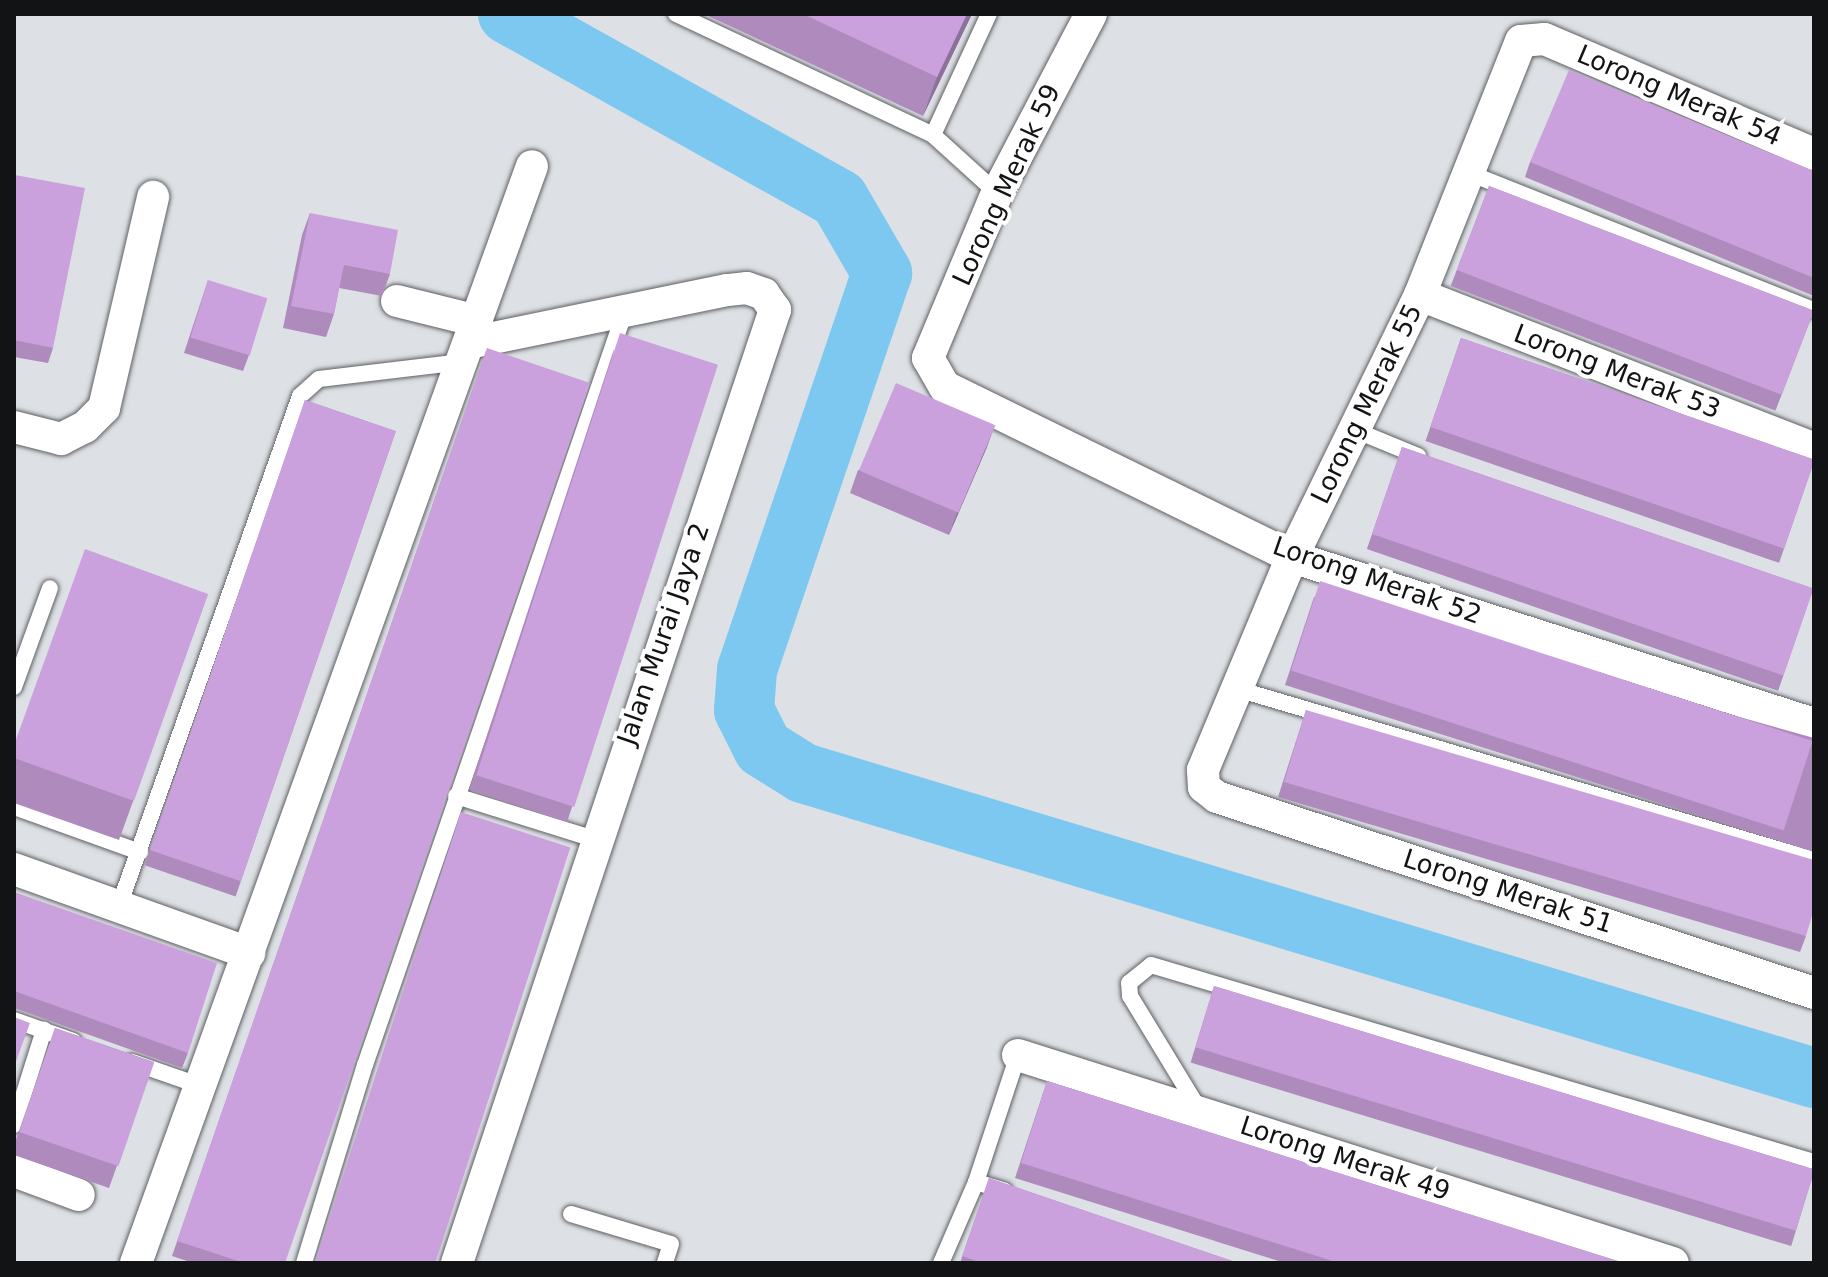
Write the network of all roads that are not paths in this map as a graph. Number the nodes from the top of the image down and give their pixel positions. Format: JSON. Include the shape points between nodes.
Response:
{"nodes":[{"id":1,"x":676,"y":14,"type":"edge"},
{"id":2,"x":989,"y":14,"type":"edge"},
{"id":3,"x":1091,"y":14,"type":"edge"},
{"id":4,"x":1544,"y":39,"type":"joint"},
{"id":5,"x":933,"y":135,"type":"junction"},
{"id":6,"x":1814,"y":154,"type":"edge"},
{"id":7,"x":532,"y":166,"type":"dead end"},
{"id":8,"x":1469,"y":173,"type":"junction"},
{"id":9,"x":997,"y":193,"type":"junction"},
{"id":10,"x":153,"y":197,"type":"dead end"},
{"id":11,"x":1420,"y":295,"type":"junction"},
{"id":12,"x":397,"y":301,"type":"dead end"},
{"id":13,"x":1814,"y":310,"type":"edge"},
{"id":14,"x":624,"y":314,"type":"junction"},
{"id":15,"x":469,"y":342,"type":"junction"},
{"id":16,"x":928,"y":358,"type":"joint"},
{"id":17,"x":14,"y":427,"type":"edge"},
{"id":18,"x":1357,"y":431,"type":"junction"},
{"id":19,"x":1814,"y":449,"type":"edge"},
{"id":20,"x":1440,"y":465,"type":"edge"},
{"id":21,"x":1292,"y":557,"type":"junction"},
{"id":22,"x":50,"y":588,"type":"dead end"},
{"id":23,"x":14,"y":687,"type":"edge"},
{"id":24,"x":1234,"y":688,"type":"junction"},
{"id":25,"x":1814,"y":724,"type":"edge"},
{"id":26,"x":1204,"y":787,"type":"joint"},
{"id":27,"x":456,"y":796,"type":"junction"},
{"id":28,"x":14,"y":807,"type":"edge"},
{"id":29,"x":594,"y":839,"type":"junction"},
{"id":30,"x":140,"y":852,"type":"junction"},
{"id":31,"x":1814,"y":860,"type":"edge"},
{"id":32,"x":14,"y":869,"type":"edge"},
{"id":33,"x":119,"y":906,"type":"junction"},
{"id":34,"x":249,"y":953,"type":"junction"},
{"id":35,"x":1814,"y":993,"type":"edge"},
{"id":36,"x":14,"y":1020,"type":"edge"},
{"id":37,"x":44,"y":1030,"type":"junction"},
{"id":38,"x":86,"y":1045,"type":"edge"},
{"id":39,"x":1018,"y":1055,"type":"joint"},
{"id":40,"x":115,"y":1056,"type":"edge"},
{"id":41,"x":201,"y":1086,"type":"junction"},
{"id":42,"x":1201,"y":1113,"type":"junction"},
{"id":43,"x":14,"y":1125,"type":"edge"},
{"id":44,"x":1814,"y":1162,"type":"edge"},
{"id":45,"x":14,"y":1171,"type":"edge"},
{"id":46,"x":976,"y":1182,"type":"junction"},
{"id":47,"x":79,"y":1195,"type":"dead end"},
{"id":48,"x":1020,"y":1196,"type":"edge"},
{"id":49,"x":571,"y":1214,"type":"dead end"},
{"id":50,"x":136,"y":1263,"type":"edge"},
{"id":51,"x":304,"y":1263,"type":"edge"},
{"id":52,"x":457,"y":1263,"type":"edge"},
{"id":53,"x":665,"y":1263,"type":"edge"},
{"id":54,"x":941,"y":1263,"type":"edge"},
{"id":55,"x":1673,"y":1263,"type":"edge"}],
"edges":[{"from":1,"to":5,"type":"lane"},
{"from":2,"to":5,"type":"lane"},
{"from":3,"to":9,"type":"street","name":"Lorong Merak 59"},
{"from":4,"to":6,"type":"street","name":"Lorong Merak 54"},
{"from":4,"to":8,"type":"street","name":"Lorong Merak 55","via":[[1521,41]]},
{"from":5,"to":9,"type":"lane"},
{"from":7,"to":15,"type":"street"},
{"from":8,"to":11,"type":"street","name":"Lorong Merak 55"},
{"from":8,"to":13,"type":"lane"},
{"from":9,"to":16,"type":"street","name":"Lorong Merak 59"},
{"from":10,"to":17,"type":"street","via":[[104,408],[85,427],[61,439]]},
{"from":11,"to":18,"type":"street","name":"Lorong Merak 55"},
{"from":11,"to":19,"type":"street","name":"Lorong Merak 53"},
{"from":12,"to":15,"type":"street"},
{"from":14,"to":15,"type":"street","name":"Jalan Murai Jaya 2"},
{"from":14,"to":27,"type":"lane"},
{"from":14,"to":29,"type":"street","name":"Jalan Murai Jaya 2","via":[[747,288],[764,294],[775,310]]},
{"from":15,"to":30,"type":"lane","via":[[319,379],[300,396]]},
{"from":15,"to":34,"type":"street"},
{"from":16,"to":21,"type":"street","name":"Lorong Merak 52","via":[[945,387]]},
{"from":18,"to":20,"type":"lane"},
{"from":18,"to":21,"type":"street","name":"Lorong Merak 55"},
{"from":21,"to":24,"type":"street","name":"Lorong Merak 55"},
{"from":21,"to":25,"type":"street","name":"Lorong Merak 52"},
{"from":22,"to":23,"type":"lane"},
{"from":24,"to":26,"type":"street","name":"Lorong Merak 55","via":[[1203,770]]},
{"from":24,"to":31,"type":"lane"},
{"from":26,"to":35,"type":"street","name":"Lorong Merak 51","via":[[1217,797]]},
{"from":27,"to":29,"type":"lane"},
{"from":27,"to":51,"type":"lane"},
{"from":28,"to":30,"type":"lane"},
{"from":29,"to":52,"type":"street","name":"Jalan Murai Jaya 2"},
{"from":30,"to":33,"type":"lane"},
{"from":32,"to":33,"type":"street"},
{"from":33,"to":34,"type":"street"},
{"from":34,"to":41,"type":"street"},
{"from":36,"to":37,"type":"lane"},
{"from":37,"to":38,"type":"lane"},
{"from":37,"to":43,"type":"lane"},
{"from":39,"to":42,"type":"street","name":"Lorong Merak 49"},
{"from":39,"to":46,"type":"lane"},
{"from":40,"to":41,"type":"lane"},
{"from":41,"to":50,"type":"street"},
{"from":42,"to":44,"type":"lane","via":[[1130,996],[1129,983],[1151,965]]},
{"from":42,"to":55,"type":"street","name":"Lorong Merak 49"},
{"from":45,"to":47,"type":"street"},
{"from":46,"to":48,"type":"lane"},
{"from":46,"to":54,"type":"lane"},
{"from":49,"to":53,"type":"lane","via":[[671,1244]]}]}
